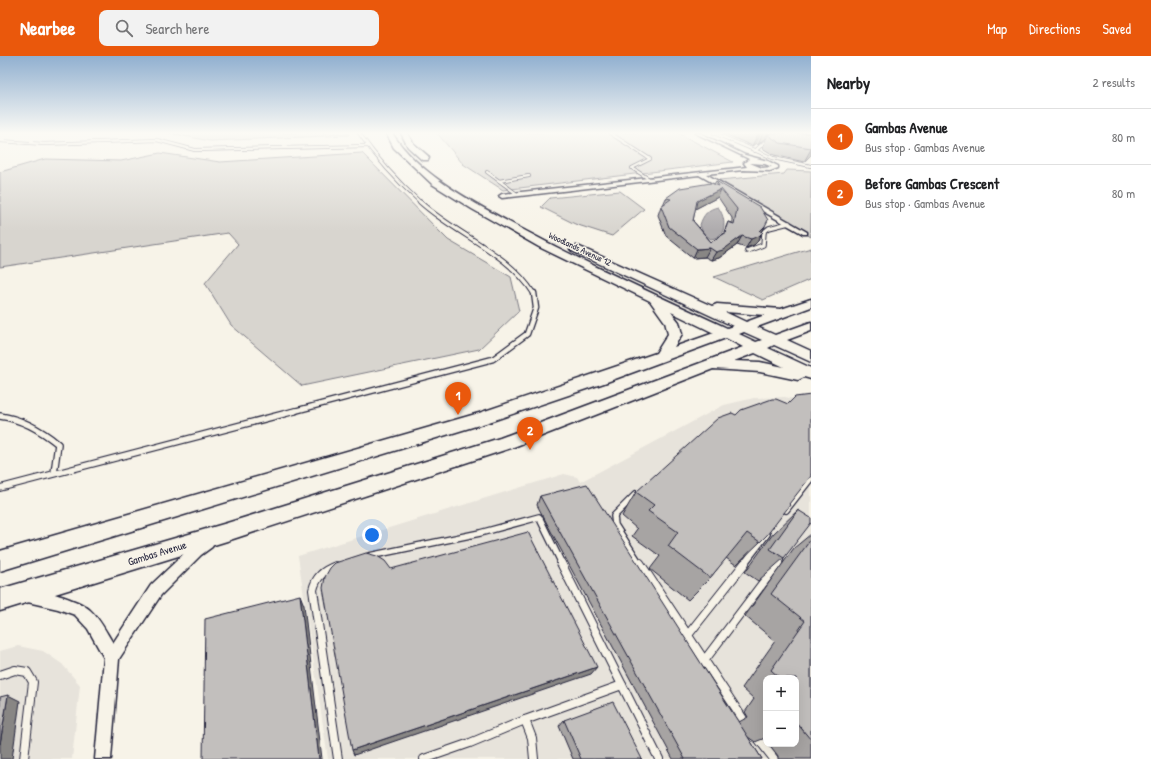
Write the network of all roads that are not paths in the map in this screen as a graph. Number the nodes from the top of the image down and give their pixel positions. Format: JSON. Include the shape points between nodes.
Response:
{"nodes":[{"id":1,"x":385,"y":166,"type":"edge"},
{"id":2,"x":418,"y":166,"type":"edge"},
{"id":3,"x":636,"y":166,"type":"edge"},
{"id":4,"x":741,"y":166,"type":"edge"},
{"id":5,"x":748,"y":166,"type":"edge"},
{"id":6,"x":774,"y":166,"type":"edge"},
{"id":7,"x":487,"y":172,"type":"dead end"},
{"id":8,"x":700,"y":173,"type":"junction"},
{"id":9,"x":443,"y":175,"type":"dead end"},
{"id":10,"x":529,"y":176,"type":"dead end"},
{"id":11,"x":648,"y":179,"type":"junction"},
{"id":12,"x":499,"y":181,"type":"junction"},
{"id":13,"x":517,"y":194,"type":"junction"},
{"id":14,"x":502,"y":196,"type":"dead end"},
{"id":15,"x":507,"y":214,"type":"dead end"},
{"id":16,"x":789,"y":224,"type":"junction"},
{"id":17,"x":805,"y":233,"type":"dead end"},
{"id":18,"x":566,"y":244,"type":"dead end"},
{"id":19,"x":747,"y":251,"type":"dead end"},
{"id":20,"x":652,"y":297,"type":"junction"},
{"id":21,"x":811,"y":303,"type":"edge"},
{"id":22,"x":699,"y":305,"type":"junction"},
{"id":23,"x":785,"y":313,"type":"junction"},
{"id":24,"x":811,"y":326,"type":"edge"},
{"id":25,"x":745,"y":327,"type":"junction"},
{"id":26,"x":727,"y":333,"type":"junction"},
{"id":27,"x":774,"y":340,"type":"junction"},
{"id":28,"x":755,"y":347,"type":"junction"},
{"id":29,"x":661,"y":357,"type":"junction"},
{"id":30,"x":811,"y":357,"type":"edge"},
{"id":31,"x":706,"y":365,"type":"junction"},
{"id":32,"x":811,"y":374,"type":"edge"},
{"id":33,"x":811,"y":379,"type":"edge"},
{"id":34,"x":0,"y":416,"type":"edge"},
{"id":35,"x":54,"y":473,"type":"junction"},
{"id":36,"x":811,"y":478,"type":"edge"},
{"id":37,"x":0,"y":488,"type":"edge"},
{"id":38,"x":642,"y":489,"type":"edge"},
{"id":39,"x":781,"y":516,"type":"edge"},
{"id":40,"x":772,"y":528,"type":"edge"},
{"id":41,"x":227,"y":532,"type":"junction"},
{"id":42,"x":783,"y":556,"type":"edge"},
{"id":43,"x":362,"y":558,"type":"edge"},
{"id":44,"x":0,"y":561,"type":"edge"},
{"id":45,"x":347,"y":563,"type":"edge"},
{"id":46,"x":9,"y":597,"type":"edge"},
{"id":47,"x":688,"y":635,"type":"junction"},
{"id":48,"x":112,"y":656,"type":"junction"},
{"id":49,"x":704,"y":661,"type":"junction"},
{"id":50,"x":0,"y":675,"type":"edge"},
{"id":51,"x":622,"y":685,"type":"junction"},
{"id":52,"x":525,"y":720,"type":"junction"},
{"id":53,"x":24,"y":759,"type":"edge"},
{"id":54,"x":103,"y":759,"type":"edge"},
{"id":55,"x":338,"y":759,"type":"edge"},
{"id":56,"x":424,"y":759,"type":"edge"},
{"id":57,"x":534,"y":759,"type":"edge"},
{"id":58,"x":659,"y":759,"type":"edge"},
{"id":59,"x":774,"y":759,"type":"edge"}],
"edges":[{"from":1,"to":35,"type":"lane","via":[[401,185],[432,213],[507,262],[525,281],[534,294],[536,308],[527,334],[493,359]]},
{"from":2,"to":20,"type":"main road","name":"Woodlands Avenue 12","via":[[435,182],[543,245]]},
{"from":3,"to":11,"type":"lane","via":[[632,168]]},
{"from":4,"to":8,"type":"street"},
{"from":5,"to":6,"type":"street","via":[[771,170],[776,167]]},
{"from":7,"to":12,"type":"lane"},
{"from":8,"to":11,"type":"street"},
{"from":8,"to":16,"type":"street"},
{"from":9,"to":15,"type":"main road"},
{"from":10,"to":12,"type":"lane"},
{"from":11,"to":13,"type":"street"},
{"from":12,"to":13,"type":"lane"},
{"from":13,"to":14,"type":"street"},
{"from":16,"to":17,"type":"street"},
{"from":16,"to":19,"type":"lane","via":[[769,228],[764,232],[763,245]]},
{"from":18,"to":22,"type":"main road","name":"Woodlands Avenue 12"},
{"from":20,"to":26,"type":"main road","name":"Woodlands Avenue 12"},
{"from":20,"to":29,"type":"main road","via":[[672,322],[675,334]]},
{"from":21,"to":23,"type":"main road"},
{"from":22,"to":23,"type":"main road","via":[[727,310]]},
{"from":22,"to":25,"type":"main road","name":"Woodlands Avenue 12"},
{"from":23,"to":25,"type":"main road"},
{"from":24,"to":27,"type":"main road","name":"Gambas Avenue"},
{"from":25,"to":26,"type":"main road"},
{"from":25,"to":27,"type":"main road","name":"Woodlands Avenue 12"},
{"from":26,"to":28,"type":"main road","name":"Woodlands Avenue 12"},
{"from":26,"to":29,"type":"main road"},
{"from":27,"to":28,"type":"main road","name":"Gambas Avenue"},
{"from":27,"to":30,"type":"main road","name":"Woodlands Avenue 12"},
{"from":28,"to":31,"type":"main road","name":"Gambas Avenue"},
{"from":28,"to":32,"type":"main road","name":"Woodlands Avenue 12"},
{"from":29,"to":44,"type":"main road","via":[[483,418]]},
{"from":31,"to":33,"type":"main road","via":[[760,366]]},
{"from":31,"to":41,"type":"main road","name":"Gambas Avenue","via":[[506,443]]},
{"from":34,"to":35,"type":"lane","via":[[8,417],[50,437],[58,444]]},
{"from":35,"to":37,"type":"lane"},
{"from":36,"to":39,"type":"lane"},
{"from":38,"to":47,"type":"lane","via":[[614,516],[615,525]]},
{"from":40,"to":47,"type":"lane"},
{"from":41,"to":46,"type":"main road","name":"Gambas Avenue"},
{"from":41,"to":48,"type":"street","via":[[196,551],[156,590]]},
{"from":42,"to":49,"type":"lane"},
{"from":43,"to":51,"type":"lane","via":[[480,533],[539,517]]},
{"from":45,"to":55,"type":"lane","via":[[324,571],[315,581],[313,590]]},
{"from":46,"to":48,"type":"street","via":[[56,601],[84,613]]},
{"from":47,"to":49,"type":"lane"},
{"from":48,"to":54,"type":"street"},
{"from":49,"to":59,"type":"lane","via":[[732,704]]},
{"from":50,"to":53,"type":"lane","via":[[15,670],[27,672],[33,682]]},
{"from":51,"to":52,"type":"lane"},
{"from":51,"to":58,"type":"lane"},
{"from":52,"to":56,"type":"lane"},
{"from":52,"to":57,"type":"lane","via":[[532,738]]}]}
